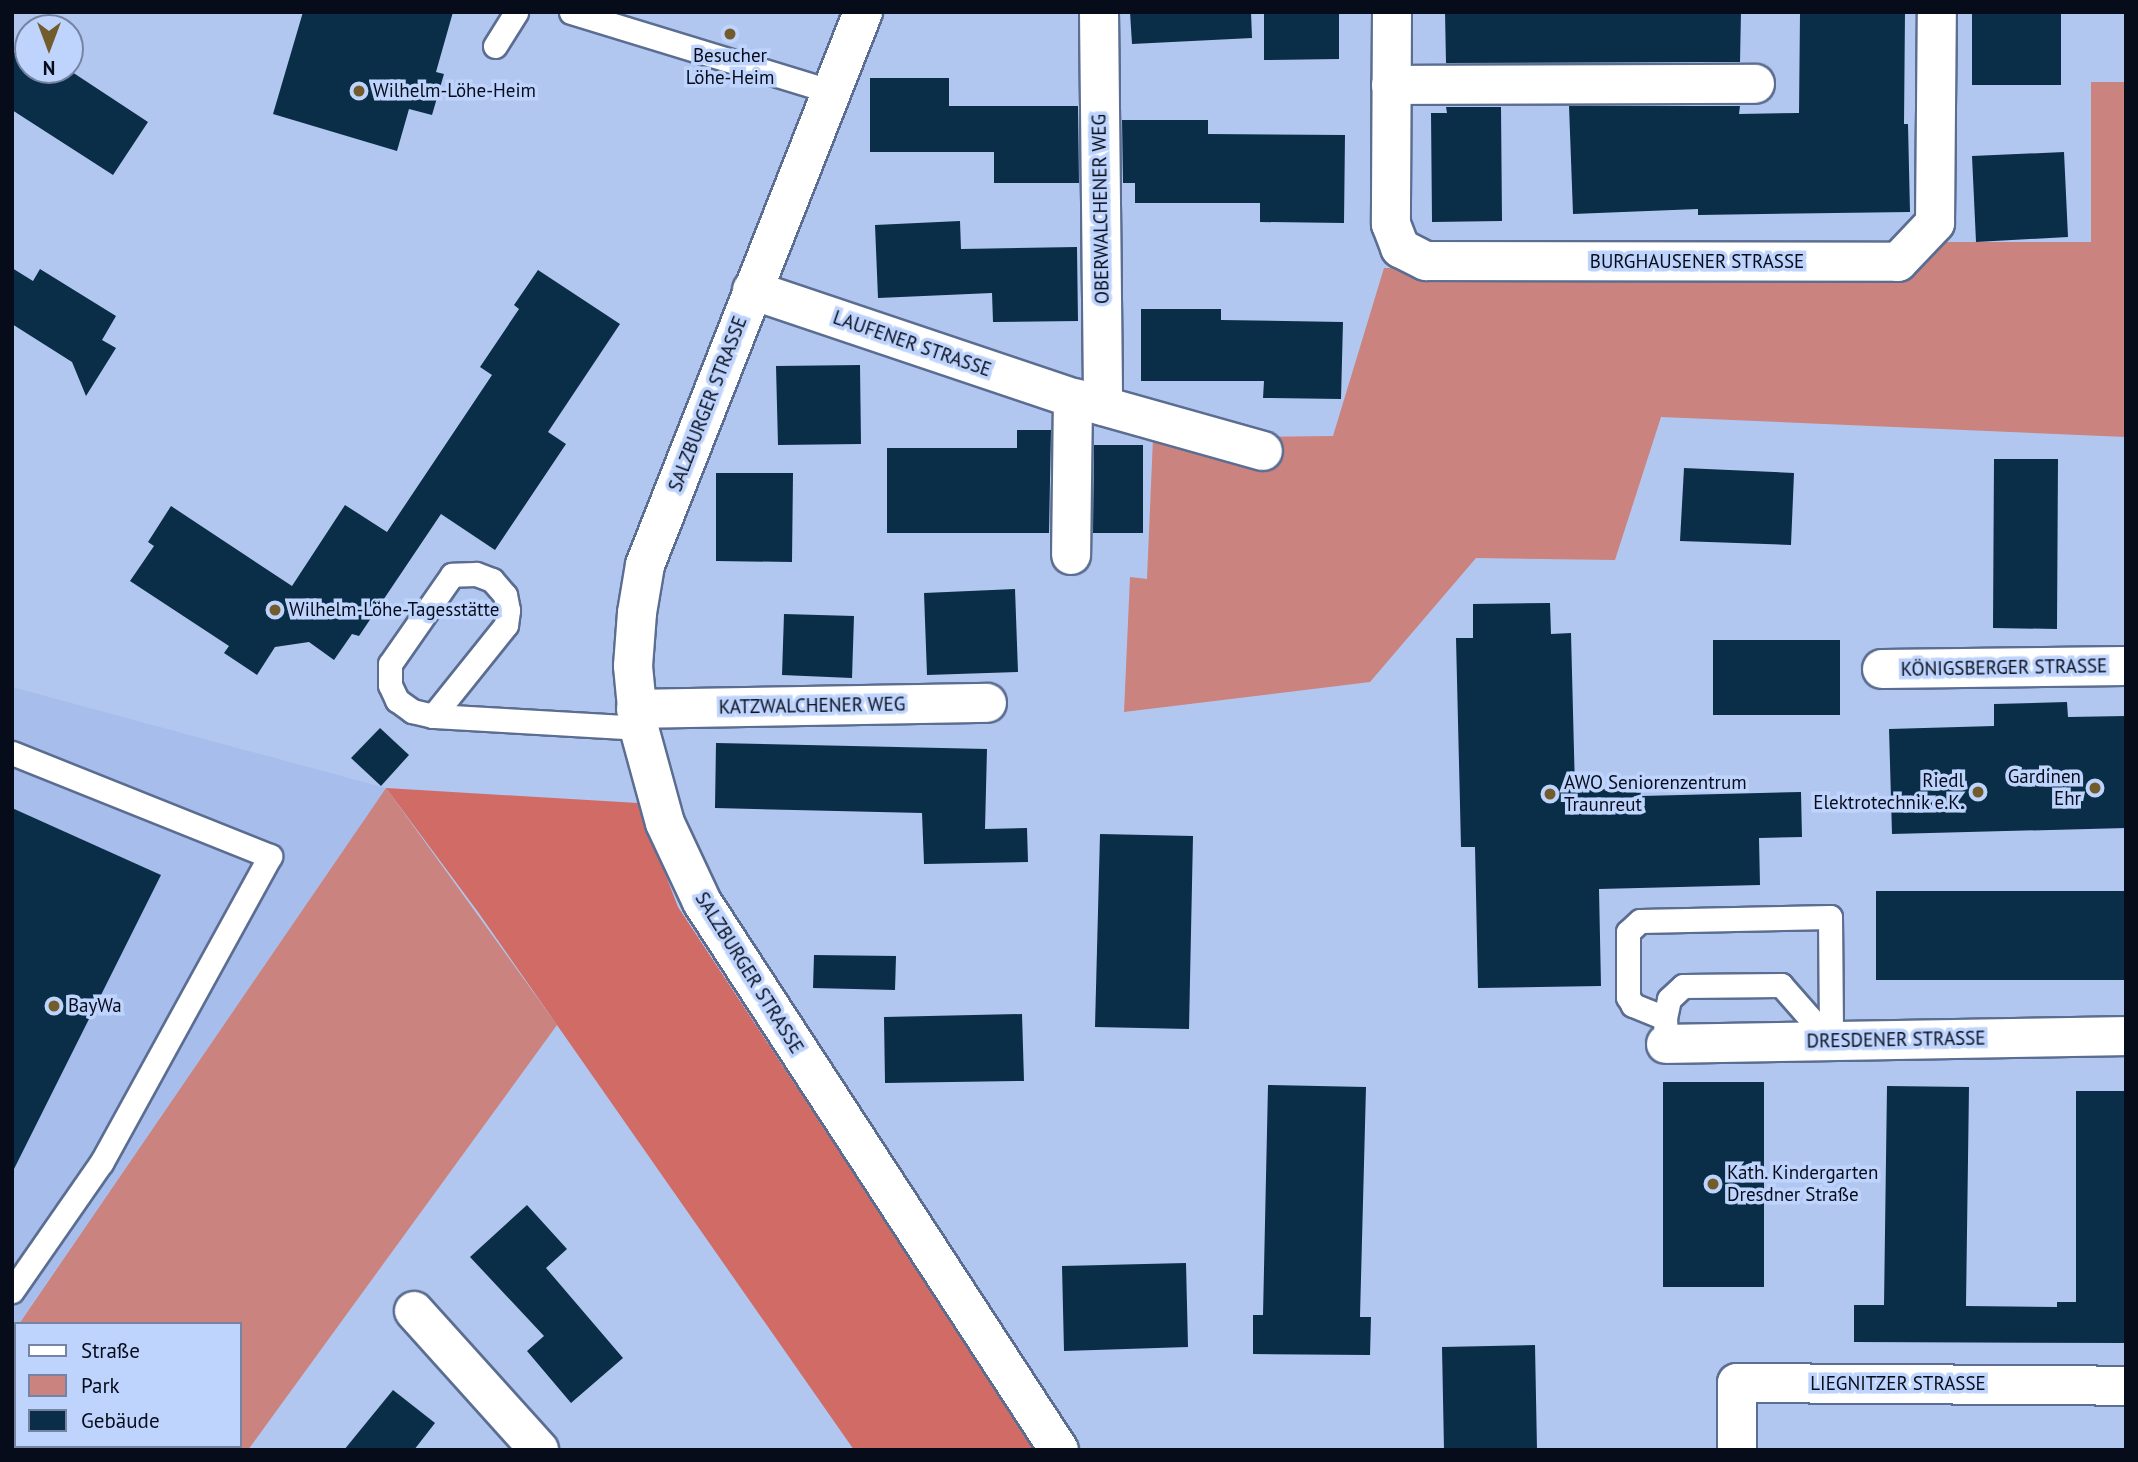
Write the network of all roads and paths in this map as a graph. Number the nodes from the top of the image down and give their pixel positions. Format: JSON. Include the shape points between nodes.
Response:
{"nodes":[{"id":1,"x":516,"y":12,"type":"edge"},
{"id":2,"x":571,"y":12,"type":"edge"},
{"id":3,"x":863,"y":12,"type":"edge"},
{"id":4,"x":1099,"y":12,"type":"edge"},
{"id":5,"x":1392,"y":12,"type":"edge"},
{"id":6,"x":1937,"y":12,"type":"edge"},
{"id":7,"x":495,"y":46,"type":"dead end"},
{"id":8,"x":1755,"y":84,"type":"dead end"},
{"id":9,"x":1391,"y":85,"type":"junction"},
{"id":10,"x":832,"y":92,"type":"junction"},
{"id":11,"x":752,"y":290,"type":"junction"},
{"id":12,"x":1088,"y":402,"type":"junction"},
{"id":13,"x":1264,"y":451,"type":"dead end"},
{"id":14,"x":1071,"y":555,"type":"dead end"},
{"id":15,"x":2126,"y":666,"type":"edge"},
{"id":16,"x":1882,"y":669,"type":"dead end"},
{"id":17,"x":987,"y":704,"type":"dead end"},
{"id":18,"x":433,"y":716,"type":"junction"},
{"id":19,"x":637,"y":718,"type":"junction"},
{"id":20,"x":12,"y":753,"type":"edge"},
{"id":21,"x":1666,"y":1031,"type":"junction"},
{"id":22,"x":2126,"y":1036,"type":"edge"},
{"id":23,"x":1831,"y":1042,"type":"junction"},
{"id":24,"x":12,"y":1291,"type":"edge"},
{"id":25,"x":414,"y":1311,"type":"dead end"},
{"id":26,"x":2126,"y":1386,"type":"edge"},
{"id":27,"x":539,"y":1450,"type":"edge"},
{"id":28,"x":1059,"y":1450,"type":"edge"},
{"id":29,"x":1737,"y":1450,"type":"edge"}],
"edges":[{"from":1,"to":7,"type":"lane"},
{"from":2,"to":10,"type":"lane"},
{"from":3,"to":10,"type":"street","name":"SALZBURGER STRASSE"},
{"from":4,"to":12,"type":"street","name":"OBERWALCHENER WEG"},
{"from":5,"to":9,"type":"street","name":"BURGHAUSENER STRASSE"},
{"from":6,"to":9,"type":"street","name":"BURGHAUSENER STRASSE","via":[[1935,223],[1898,262],[1426,261],[1400,248],[1391,224]]},
{"from":8,"to":9,"type":"street"},
{"from":10,"to":11,"type":"street","name":"SALZBURGER STRASSE"},
{"from":11,"to":12,"type":"street","name":"LAUFENER STRASSE"},
{"from":11,"to":19,"type":"street","name":"SALZBURGER STRASSE","via":[[645,565],[633,666]]},
{"from":12,"to":13,"type":"street","name":"LAUFENER STRASSE"},
{"from":12,"to":14,"type":"street"},
{"from":15,"to":16,"type":"street","name":"KÖNIGSBERGER STRASSE"},
{"from":17,"to":19,"type":"street","name":"KATZWALCHENER WEG"},
{"from":18,"to":18,"type":"lane","via":[[506,625],[505,595],[492,580],[476,574],[452,575],[390,664],[390,685],[397,700],[412,711]]},
{"from":18,"to":19,"type":"lane"},
{"from":19,"to":28,"type":"street","name":"SALZBURGER STRASSE","via":[[665,823],[702,902]]},
{"from":20,"to":24,"type":"lane","via":[[270,856],[101,1163]]},
{"from":21,"to":23,"type":"street","name":"DRESDENER STRASSE"},
{"from":21,"to":23,"type":"lane","via":[[1669,999],[1683,986],[1781,985]]},
{"from":21,"to":23,"type":"lane","via":[[1628,997],[1628,932],[1640,921],[1830,916]]},
{"from":22,"to":23,"type":"street","name":"DRESDENER STRASSE"},
{"from":25,"to":27,"type":"street"},
{"from":26,"to":29,"type":"street","name":"LIEGNITZER STRASSE","via":[[1737,1383]]}]}
